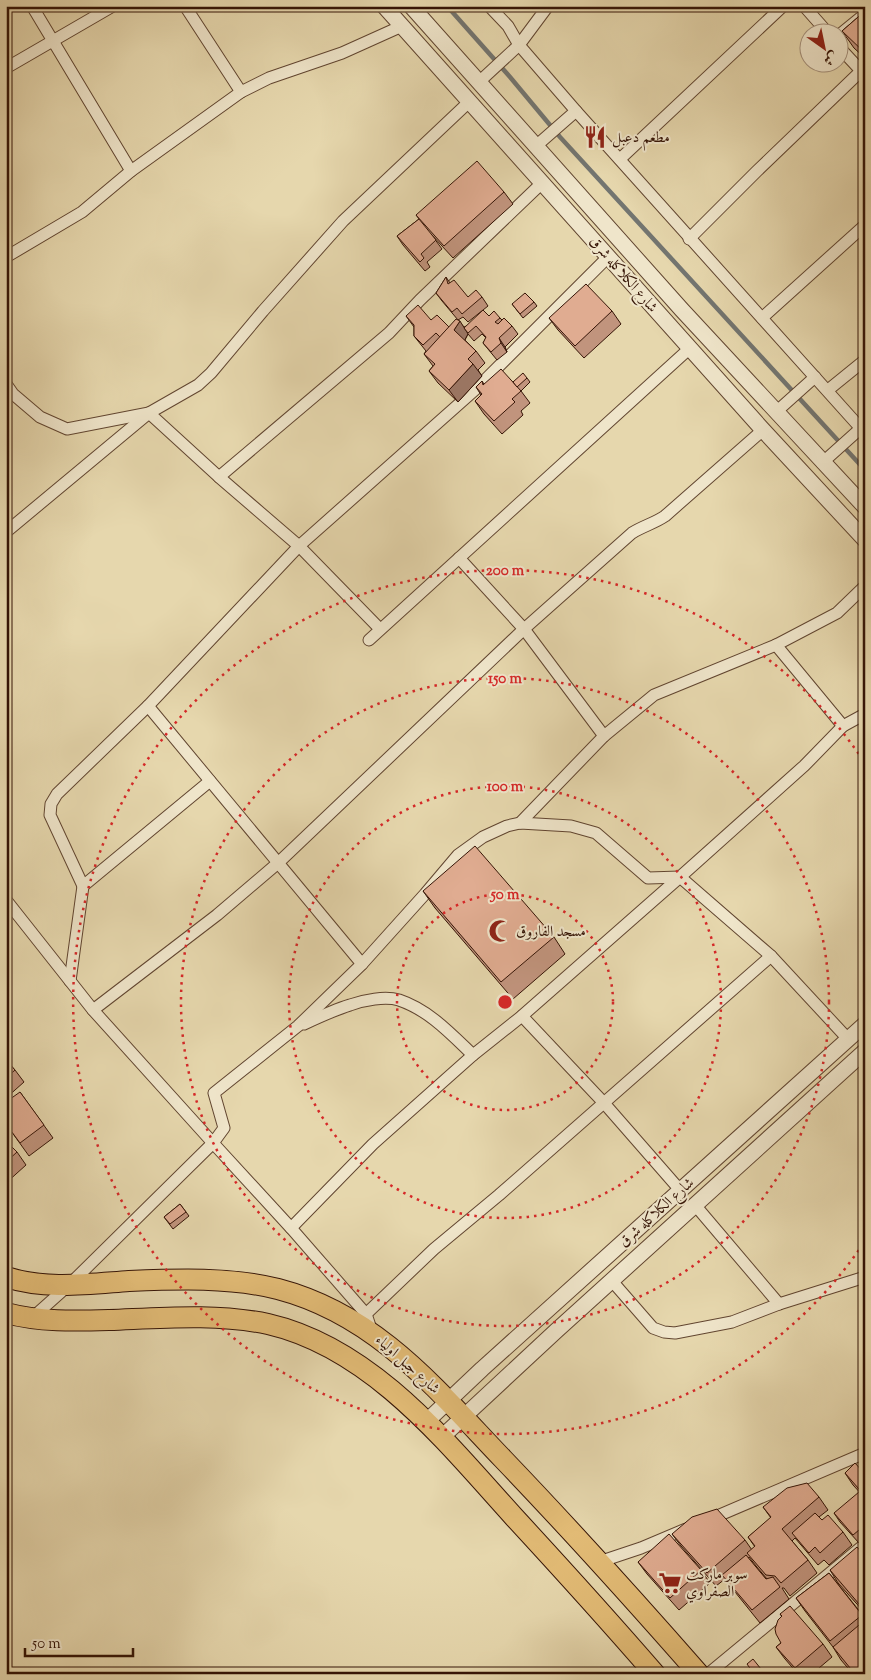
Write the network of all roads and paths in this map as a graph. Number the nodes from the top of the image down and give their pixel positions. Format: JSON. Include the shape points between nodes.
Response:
{"nodes":[{"id":1,"x":32,"y":6,"type":"edge"},
{"id":2,"x":113,"y":6,"type":"edge"},
{"id":3,"x":185,"y":6,"type":"edge"},
{"id":4,"x":384,"y":6,"type":"edge"},
{"id":5,"x":412,"y":6,"type":"edge"},
{"id":6,"x":489,"y":6,"type":"edge"},
{"id":7,"x":548,"y":6,"type":"edge"},
{"id":8,"x":783,"y":6,"type":"edge"},
{"id":9,"x":804,"y":6,"type":"edge"},
{"id":10,"x":865,"y":14,"type":"edge"},
{"id":11,"x":818,"y":22,"type":"edge"},
{"id":12,"x":402,"y":26,"type":"junction"},
{"id":13,"x":848,"y":28,"type":"edge"},
{"id":14,"x":53,"y":41,"type":"junction"},
{"id":15,"x":519,"y":46,"type":"junction"},
{"id":16,"x":848,"y":57,"type":"edge"},
{"id":17,"x":6,"y":68,"type":"edge"},
{"id":18,"x":863,"y":73,"type":"edge"},
{"id":19,"x":479,"y":82,"type":"junction"},
{"id":20,"x":241,"y":92,"type":"junction"},
{"id":21,"x":470,"y":101,"type":"junction"},
{"id":22,"x":576,"y":111,"type":"junction"},
{"id":23,"x":536,"y":146,"type":"junction"},
{"id":24,"x":620,"y":159,"type":"junction"},
{"id":25,"x":131,"y":171,"type":"junction"},
{"id":26,"x":543,"y":182,"type":"junction"},
{"id":27,"x":865,"y":225,"type":"edge"},
{"id":28,"x":689,"y":239,"type":"junction"},
{"id":29,"x":609,"y":256,"type":"junction"},
{"id":30,"x":6,"y":257,"type":"edge"},
{"id":31,"x":762,"y":318,"type":"junction"},
{"id":32,"x":690,"y":348,"type":"junction"},
{"id":33,"x":865,"y":360,"type":"edge"},
{"id":34,"x":816,"y":377,"type":"junction"},
{"id":35,"x":6,"y":384,"type":"edge"},
{"id":36,"x":828,"y":390,"type":"junction"},
{"id":37,"x":776,"y":412,"type":"junction"},
{"id":38,"x":149,"y":413,"type":"junction"},
{"id":39,"x":763,"y":430,"type":"junction"},
{"id":40,"x":863,"y":430,"type":"edge"},
{"id":41,"x":822,"y":463,"type":"junction"},
{"id":42,"x":219,"y":477,"type":"junction"},
{"id":43,"x":865,"y":507,"type":"edge"},
{"id":44,"x":6,"y":532,"type":"edge"},
{"id":45,"x":865,"y":540,"type":"edge"},
{"id":46,"x":299,"y":546,"type":"junction"},
{"id":47,"x":459,"y":558,"type":"junction"},
{"id":48,"x":865,"y":586,"type":"edge"},
{"id":49,"x":380,"y":629,"type":"junction"},
{"id":50,"x":524,"y":629,"type":"junction"},
{"id":51,"x":369,"y":640,"type":"dead end"},
{"id":52,"x":776,"y":645,"type":"junction"},
{"id":53,"x":148,"y":706,"type":"junction"},
{"id":54,"x":865,"y":714,"type":"edge"},
{"id":55,"x":843,"y":726,"type":"junction"},
{"id":56,"x":604,"y":736,"type":"junction"},
{"id":57,"x":210,"y":781,"type":"junction"},
{"id":58,"x":520,"y":823,"type":"junction"},
{"id":59,"x":278,"y":863,"type":"junction"},
{"id":60,"x":680,"y":877,"type":"junction"},
{"id":61,"x":83,"y":886,"type":"junction"},
{"id":62,"x":6,"y":900,"type":"edge"},
{"id":63,"x":771,"y":956,"type":"junction"},
{"id":64,"x":362,"y":964,"type":"junction"},
{"id":65,"x":70,"y":982,"type":"junction"},
{"id":66,"x":94,"y":1010,"type":"junction"},
{"id":67,"x":522,"y":1016,"type":"junction"},
{"id":68,"x":865,"y":1024,"type":"edge"},
{"id":69,"x":298,"y":1026,"type":"junction"},
{"id":70,"x":848,"y":1039,"type":"junction"},
{"id":71,"x":865,"y":1051,"type":"edge"},
{"id":72,"x":473,"y":1055,"type":"junction"},
{"id":73,"x":604,"y":1103,"type":"junction"},
{"id":74,"x":213,"y":1143,"type":"junction"},
{"id":75,"x":680,"y":1190,"type":"junction"},
{"id":76,"x":695,"y":1206,"type":"junction"},
{"id":77,"x":291,"y":1228,"type":"junction"},
{"id":78,"x":6,"y":1277,"type":"edge"},
{"id":79,"x":865,"y":1277,"type":"edge"},
{"id":80,"x":612,"y":1281,"type":"junction"},
{"id":81,"x":69,"y":1285,"type":"junction"},
{"id":82,"x":779,"y":1304,"type":"junction"},
{"id":83,"x":6,"y":1313,"type":"edge"},
{"id":84,"x":32,"y":1318,"type":"junction"},
{"id":85,"x":369,"y":1323,"type":"junction"},
{"id":86,"x":449,"y":1401,"type":"junction"},
{"id":87,"x":464,"y":1417,"type":"junction"},
{"id":88,"x":426,"y":1422,"type":"junction"},
{"id":89,"x":442,"y":1437,"type":"junction"},
{"id":90,"x":865,"y":1453,"type":"edge"},
{"id":91,"x":865,"y":1544,"type":"edge"},
{"id":92,"x":599,"y":1562,"type":"junction"},
{"id":93,"x":655,"y":1674,"type":"edge"},
{"id":94,"x":699,"y":1674,"type":"edge"},
{"id":95,"x":708,"y":1674,"type":"edge"}],
"edges":[{"from":1,"to":14,"type":"street"},
{"from":2,"to":14,"type":"street"},
{"from":3,"to":20,"type":"street"},
{"from":4,"to":12,"type":"street","name":"شارع الكلاكله شرق"},
{"from":5,"to":19,"type":"street","name":"شارع الكلاكله شرق"},
{"from":6,"to":15,"type":"street","via":[[508,26]]},
{"from":7,"to":15,"type":"street"},
{"from":8,"to":24,"type":"street"},
{"from":9,"to":11,"type":"street"},
{"from":10,"to":13,"type":"street"},
{"from":12,"to":20,"type":"street"},
{"from":12,"to":21,"type":"street","name":"شارع الكلاكله شرق"},
{"from":14,"to":17,"type":"street"},
{"from":14,"to":25,"type":"street"},
{"from":15,"to":19,"type":"street"},
{"from":15,"to":22,"type":"street"},
{"from":16,"to":18,"type":"street"},
{"from":18,"to":28,"type":"street"},
{"from":19,"to":23,"type":"street","name":"شارع الكلاكله شرق"},
{"from":20,"to":25,"type":"street"},
{"from":21,"to":26,"type":"street","name":"شارع الكلاكله شرق"},
{"from":21,"to":38,"type":"street","via":[[343,222],[211,373],[198,385]]},
{"from":22,"to":23,"type":"street"},
{"from":22,"to":24,"type":"street"},
{"from":23,"to":37,"type":"street","name":"شارع الكلاكله شرق"},
{"from":24,"to":28,"type":"street"},
{"from":25,"to":30,"type":"street","via":[[82,212]]},
{"from":26,"to":29,"type":"street","name":"شارع الكلاكله شرق"},
{"from":26,"to":42,"type":"street","via":[[388,333]]},
{"from":27,"to":31,"type":"street"},
{"from":28,"to":31,"type":"street"},
{"from":29,"to":32,"type":"street","name":"شارع الكلاكله شرق"},
{"from":29,"to":46,"type":"street","via":[[477,388]]},
{"from":31,"to":34,"type":"street"},
{"from":32,"to":39,"type":"street","name":"شارع الكلاكله شرق"},
{"from":32,"to":47,"type":"street"},
{"from":33,"to":36,"type":"street"},
{"from":34,"to":36,"type":"street"},
{"from":34,"to":37,"type":"street"},
{"from":35,"to":38,"type":"street","via":[[40,416],[67,430]]},
{"from":36,"to":40,"type":"street"},
{"from":37,"to":41,"type":"street","name":"شارع الكلاكله شرق"},
{"from":38,"to":42,"type":"street"},
{"from":38,"to":44,"type":"street"},
{"from":39,"to":45,"type":"street","name":"شارع الكلاكله شرق"},
{"from":39,"to":50,"type":"street","via":[[665,516],[632,533]]},
{"from":40,"to":41,"type":"street"},
{"from":41,"to":43,"type":"street","name":"شارع الكلاكله شرق"},
{"from":42,"to":46,"type":"street"},
{"from":46,"to":49,"type":"street"},
{"from":46,"to":53,"type":"street"},
{"from":47,"to":49,"type":"street"},
{"from":47,"to":50,"type":"street"},
{"from":48,"to":52,"type":"street","via":[[837,613]]},
{"from":49,"to":51,"type":"street"},
{"from":50,"to":56,"type":"street"},
{"from":50,"to":59,"type":"street"},
{"from":52,"to":55,"type":"street"},
{"from":52,"to":56,"type":"street","via":[[654,695]]},
{"from":53,"to":57,"type":"street"},
{"from":53,"to":61,"type":"street","via":[[57,794],[51,804],[50,815]]},
{"from":54,"to":55,"type":"street"},
{"from":55,"to":60,"type":"street","via":[[804,766]]},
{"from":56,"to":58,"type":"street"},
{"from":57,"to":59,"type":"street"},
{"from":57,"to":61,"type":"street"},
{"from":58,"to":60,"type":"street","via":[[571,826],[596,834],[648,878]]},
{"from":58,"to":64,"type":"street","via":[[482,837],[458,855]]},
{"from":59,"to":64,"type":"street"},
{"from":59,"to":66,"type":"street","via":[[217,915]]},
{"from":60,"to":63,"type":"street"},
{"from":60,"to":67,"type":"street"},
{"from":61,"to":65,"type":"street"},
{"from":62,"to":65,"type":"street"},
{"from":63,"to":70,"type":"street"},
{"from":63,"to":73,"type":"street"},
{"from":64,"to":69,"type":"street"},
{"from":65,"to":66,"type":"street"},
{"from":66,"to":74,"type":"street"},
{"from":67,"to":72,"type":"street"},
{"from":67,"to":73,"type":"street"},
{"from":68,"to":70,"type":"street","name":"شارع الكلاكله شرق"},
{"from":69,"to":72,"type":"street","via":[[351,1004],[379,999],[398,1000],[425,1013]]},
{"from":69,"to":74,"type":"street","via":[[214,1093],[224,1128]]},
{"from":70,"to":75,"type":"street","name":"شارع الكلاكله شرق"},
{"from":71,"to":76,"type":"street","name":"شارع الكلاكله شرق"},
{"from":72,"to":77,"type":"street","via":[[373,1144]]},
{"from":73,"to":75,"type":"street"},
{"from":73,"to":85,"type":"street","via":[[434,1249]]},
{"from":74,"to":77,"type":"street"},
{"from":74,"to":81,"type":"street"},
{"from":75,"to":86,"type":"street","name":"شارع الكلاكله شرق"},
{"from":76,"to":80,"type":"street","name":"شارع الكلاكله شرق"},
{"from":76,"to":82,"type":"street"},
{"from":77,"to":85,"type":"street"},
{"from":78,"to":81,"type":"highway","name":"شارع جبل اولياء"},
{"from":79,"to":82,"type":"street"},
{"from":80,"to":82,"type":"street","via":[[653,1328],[664,1332],[732,1322]]},
{"from":80,"to":87,"type":"street","name":"شارع الكلاكله شرق"},
{"from":81,"to":84,"type":"street"},
{"from":81,"to":85,"type":"highway","name":"شارع جبل اولياء","via":[[189,1279],[241,1282],[278,1289],[350,1319]]},
{"from":83,"to":84,"type":"highway","name":"شارع جبل اولياء"},
{"from":84,"to":88,"type":"highway","name":"شارع جبل اولياء","via":[[79,1321],[175,1318],[238,1320],[268,1325],[335,1350],[386,1386]]},
{"from":85,"to":86,"type":"highway","name":"شارع جبل اولياء"},
{"from":86,"to":87,"type":"highway","name":"شارع جبل اولياء"},
{"from":86,"to":88,"type":"street","name":"شارع الكلاكله شرق"},
{"from":87,"to":89,"type":"street","name":"شارع الكلاكله شرق"},
{"from":87,"to":92,"type":"highway","name":"شارع جبل اولياء"},
{"from":88,"to":89,"type":"highway","name":"شارع جبل اولياء"},
{"from":89,"to":93,"type":"highway","name":"شارع جبل اولياء"},
{"from":90,"to":92,"type":"street","via":[[641,1548]]},
{"from":91,"to":95,"type":"street"},
{"from":92,"to":94,"type":"highway","name":"شارع جبل اولياء"}]}
